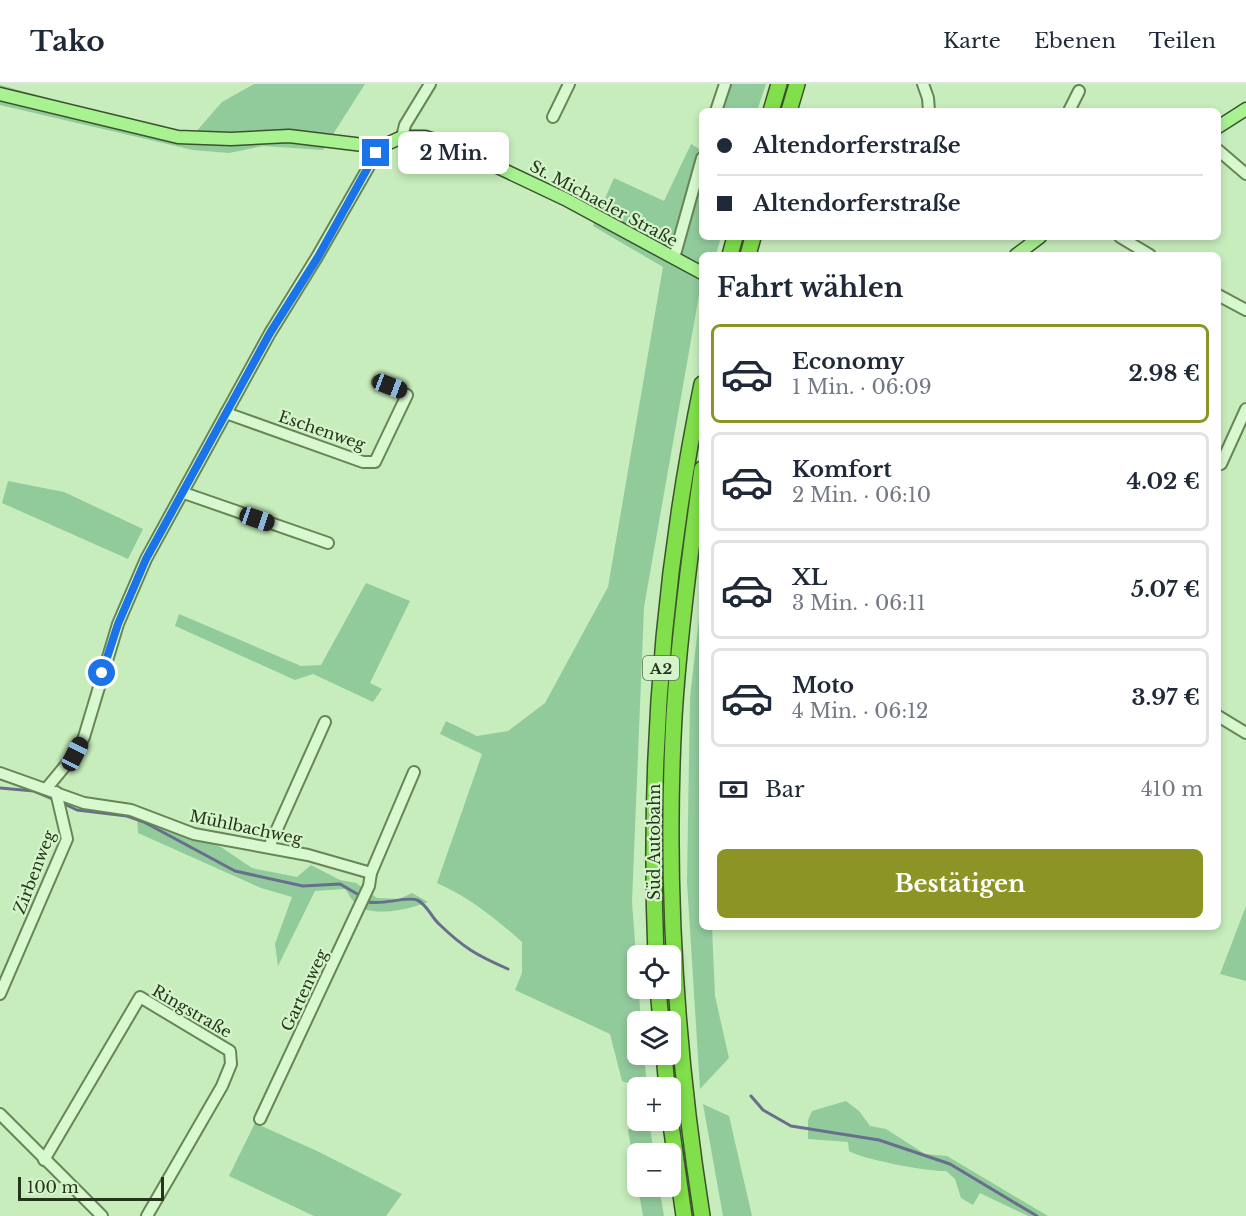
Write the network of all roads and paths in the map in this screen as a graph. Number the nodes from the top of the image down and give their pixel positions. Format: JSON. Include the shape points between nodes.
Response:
{"nodes":[{"id":1,"x":430,"y":84,"type":"edge"},
{"id":2,"x":569,"y":84,"type":"edge"},
{"id":3,"x":725,"y":84,"type":"edge"},
{"id":4,"x":779,"y":84,"type":"edge"},
{"id":5,"x":797,"y":84,"type":"edge"},
{"id":6,"x":923,"y":84,"type":"edge"},
{"id":7,"x":1079,"y":91,"type":"dead end"},
{"id":8,"x":0,"y":94,"type":"edge"},
{"id":9,"x":717,"y":108,"type":"edge"},
{"id":10,"x":772,"y":108,"type":"edge"},
{"id":11,"x":790,"y":108,"type":"edge"},
{"id":12,"x":929,"y":108,"type":"edge"},
{"id":13,"x":1070,"y":108,"type":"edge"},
{"id":14,"x":1246,"y":109,"type":"edge"},
{"id":15,"x":554,"y":117,"type":"dead end"},
{"id":16,"x":1221,"y":125,"type":"edge"},
{"id":17,"x":402,"y":137,"type":"junction"},
{"id":18,"x":380,"y":147,"type":"junction"},
{"id":19,"x":1221,"y":153,"type":"edge"},
{"id":20,"x":699,"y":169,"type":"edge"},
{"id":21,"x":1246,"y":174,"type":"edge"},
{"id":22,"x":1036,"y":240,"type":"edge"},
{"id":23,"x":1125,"y":240,"type":"edge"},
{"id":24,"x":1020,"y":252,"type":"edge"},
{"id":25,"x":1145,"y":252,"type":"edge"},
{"id":26,"x":674,"y":258,"type":"junction"},
{"id":27,"x":699,"y":271,"type":"edge"},
{"id":28,"x":1221,"y":297,"type":"edge"},
{"id":29,"x":1246,"y":310,"type":"edge"},
{"id":30,"x":378,"y":382,"type":"dead end"},
{"id":31,"x":699,"y":398,"type":"edge"},
{"id":32,"x":1246,"y":409,"type":"edge"},
{"id":33,"x":226,"y":413,"type":"junction"},
{"id":34,"x":1221,"y":464,"type":"dead end"},
{"id":35,"x":699,"y":490,"type":"edge"},
{"id":36,"x":184,"y":493,"type":"junction"},
{"id":37,"x":328,"y":543,"type":"dead end"},
{"id":38,"x":1221,"y":718,"type":"edge"},
{"id":39,"x":325,"y":722,"type":"dead end"},
{"id":40,"x":1246,"y":733,"type":"edge"},
{"id":41,"x":414,"y":772,"type":"dead end"},
{"id":42,"x":0,"y":773,"type":"edge"},
{"id":43,"x":53,"y":793,"type":"junction"},
{"id":44,"x":269,"y":847,"type":"junction"},
{"id":45,"x":371,"y":873,"type":"junction"},
{"id":46,"x":656,"y":945,"type":"edge"},
{"id":47,"x":0,"y":994,"type":"edge"},
{"id":48,"x":0,"y":1114,"type":"edge"},
{"id":49,"x":260,"y":1119,"type":"dead end"},
{"id":50,"x":672,"y":1131,"type":"edge"},
{"id":51,"x":690,"y":1139,"type":"junction"},
{"id":52,"x":44,"y":1160,"type":"junction"},
{"id":53,"x":102,"y":1216,"type":"edge"},
{"id":54,"x":147,"y":1216,"type":"edge"},
{"id":55,"x":684,"y":1216,"type":"edge"},
{"id":56,"x":702,"y":1216,"type":"edge"},
{"id":57,"x":713,"y":1216,"type":"edge"}],
"edges":[{"from":1,"to":17,"type":"street"},
{"from":2,"to":15,"type":"street"},
{"from":3,"to":9,"type":"street"},
{"from":4,"to":10,"type":"highway"},
{"from":5,"to":11,"type":"highway"},
{"from":6,"to":12,"type":"street"},
{"from":7,"to":13,"type":"street"},
{"from":8,"to":18,"type":"main road","via":[[178,136],[290,136]]},
{"from":14,"to":16,"type":"main road"},
{"from":17,"to":18,"type":"main road"},
{"from":17,"to":26,"type":"main road","name":"St. Michaeler Straße","via":[[425,138],[453,146],[565,199]]},
{"from":18,"to":33,"type":"street"},
{"from":19,"to":21,"type":"street"},
{"from":20,"to":26,"type":"street"},
{"from":22,"to":24,"type":"main road"},
{"from":23,"to":25,"type":"street"},
{"from":26,"to":27,"type":"main road","name":"St. Michaeler Straße"},
{"from":28,"to":29,"type":"street"},
{"from":30,"to":33,"type":"street","name":"Eschenweg","via":[[407,395],[375,462],[363,462]]},
{"from":31,"to":46,"type":"highway","name":"Süd Autobahn","number":"A2","via":[[670,576],[659,694],[653,859]]},
{"from":32,"to":34,"type":"street"},
{"from":33,"to":36,"type":"street"},
{"from":35,"to":51,"type":"highway","name":"Süd Autobahn","number":"A2","via":[[683,603],[674,718],[671,847],[678,1033]]},
{"from":36,"to":37,"type":"street"},
{"from":36,"to":43,"type":"street","via":[[146,559],[118,624],[84,737]]},
{"from":38,"to":40,"type":"street"},
{"from":39,"to":44,"type":"street"},
{"from":41,"to":45,"type":"street","name":"Gartenweg"},
{"from":42,"to":43,"type":"street","name":"Mühlbachweg"},
{"from":43,"to":44,"type":"street","name":"Mühlbachweg","via":[[84,803],[131,810],[194,834]]},
{"from":43,"to":47,"type":"street","name":"Zirbenweg","via":[[67,839]]},
{"from":44,"to":45,"type":"street","name":"Mühlbachweg"},
{"from":45,"to":49,"type":"street","name":"Gartenweg","via":[[369,886]]},
{"from":48,"to":52,"type":"street"},
{"from":50,"to":55,"type":"highway"},
{"from":51,"to":56,"type":"highway","name":"Süd Autobahn","number":"A2"},
{"from":51,"to":57,"type":"highway","via":[[704,1170]]},
{"from":52,"to":53,"type":"street"},
{"from":52,"to":54,"type":"street","name":"Ringstraße","via":[[140,997],[230,1051],[231,1064]]}]}
